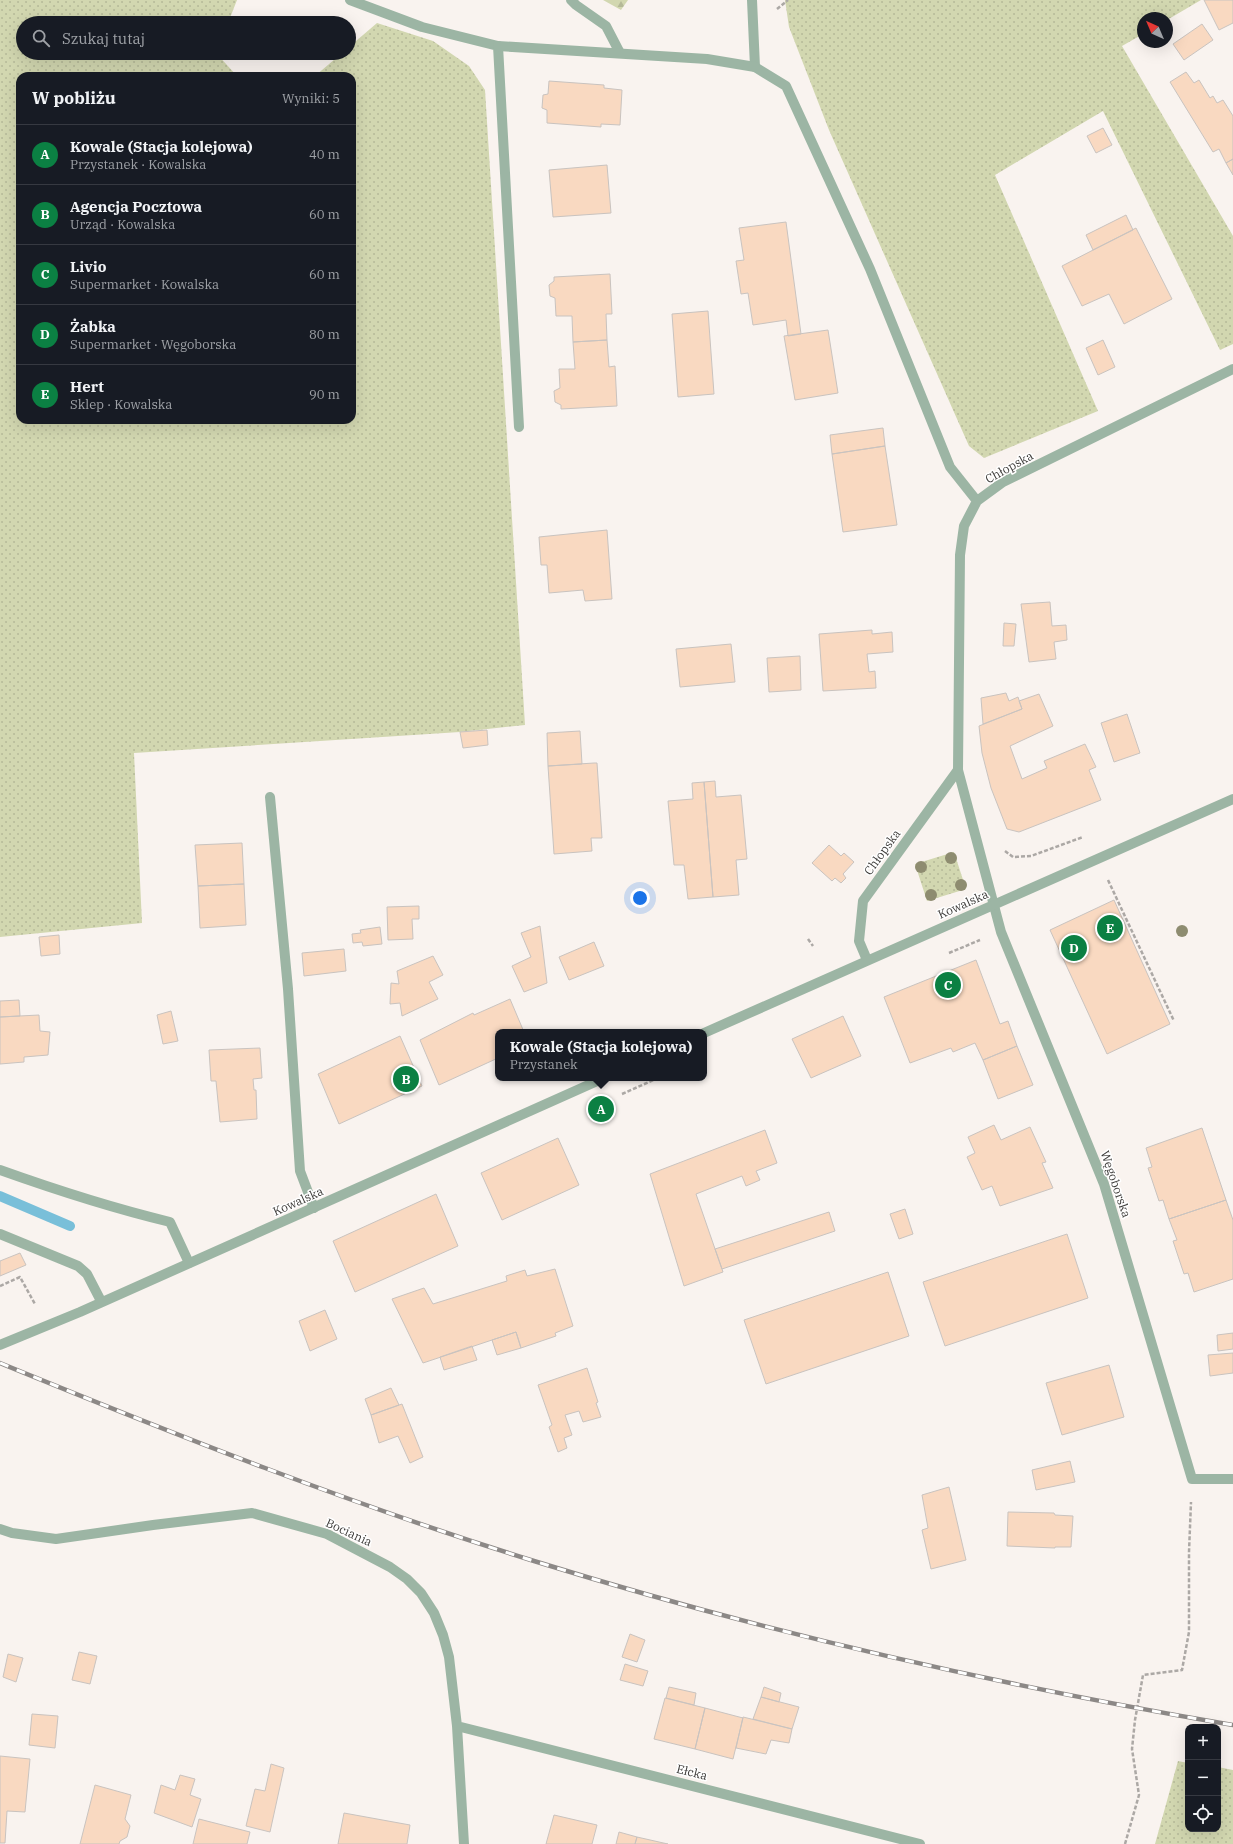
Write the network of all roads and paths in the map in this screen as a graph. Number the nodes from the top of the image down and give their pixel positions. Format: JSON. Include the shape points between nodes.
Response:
{"nodes":[{"id":1,"x":350,"y":0,"type":"edge"},
{"id":2,"x":571,"y":0,"type":"edge"},
{"id":3,"x":752,"y":0,"type":"edge"},
{"id":4,"x":498,"y":46,"type":"junction"},
{"id":5,"x":620,"y":53,"type":"junction"},
{"id":6,"x":755,"y":67,"type":"junction"},
{"id":7,"x":1233,"y":370,"type":"edge"},
{"id":8,"x":519,"y":427,"type":"dead end"},
{"id":9,"x":977,"y":501,"type":"junction"},
{"id":10,"x":958,"y":770,"type":"junction"},
{"id":11,"x":270,"y":797,"type":"dead end"},
{"id":12,"x":1233,"y":799,"type":"edge"},
{"id":13,"x":1003,"y":846,"type":"dead end"},
{"id":14,"x":1031,"y":856,"type":"dead end"},
{"id":15,"x":1106,"y":876,"type":"dead end"},
{"id":16,"x":994,"y":905,"type":"junction"},
{"id":17,"x":808,"y":939,"type":"dead end"},
{"id":18,"x":812,"y":946,"type":"dead end"},
{"id":19,"x":867,"y":960,"type":"junction"},
{"id":20,"x":1174,"y":1021,"type":"dead end"},
{"id":21,"x":707,"y":1032,"type":"edge"},
{"id":22,"x":597,"y":1081,"type":"edge"},
{"id":23,"x":0,"y":1170,"type":"edge"},
{"id":24,"x":314,"y":1208,"type":"junction"},
{"id":25,"x":0,"y":1234,"type":"edge"},
{"id":26,"x":189,"y":1263,"type":"junction"},
{"id":27,"x":0,"y":1286,"type":"edge"},
{"id":28,"x":101,"y":1302,"type":"junction"},
{"id":29,"x":36,"y":1306,"type":"dead end"},
{"id":30,"x":0,"y":1345,"type":"edge"},
{"id":31,"x":1233,"y":1479,"type":"edge"},
{"id":32,"x":1192,"y":1480,"type":"junction"},
{"id":33,"x":0,"y":1529,"type":"edge"},
{"id":34,"x":457,"y":1726,"type":"junction"},
{"id":35,"x":464,"y":1844,"type":"edge"},
{"id":36,"x":920,"y":1844,"type":"edge"},
{"id":37,"x":1125,"y":1844,"type":"edge"}],
"edges":[{"from":1,"to":4,"type":"street","via":[[422,27]]},
{"from":2,"to":5,"type":"street","via":[[606,26]]},
{"from":3,"to":6,"type":"street"},
{"from":4,"to":5,"type":"street"},
{"from":4,"to":8,"type":"street"},
{"from":5,"to":6,"type":"street","via":[[707,59]]},
{"from":6,"to":9,"type":"street","via":[[786,86],[870,269],[950,467]]},
{"from":7,"to":9,"type":"street","name":"Chłopska","via":[[1003,482]]},
{"from":9,"to":10,"type":"street","name":"Chłopska","via":[[964,526],[960,555]]},
{"from":10,"to":16,"type":"street","name":"Chłopska"},
{"from":10,"to":19,"type":"street","name":"Chłopska","via":[[863,901],[859,941]]},
{"from":11,"to":24,"type":"street","via":[[288,989],[300,1171]]},
{"from":12,"to":16,"type":"street","name":"Kowalska"},
{"from":13,"to":14,"type":"path","via":[[1013,857]]},
{"from":15,"to":20,"type":"path"},
{"from":16,"to":19,"type":"street","name":"Kowalska"},
{"from":16,"to":32,"type":"street","name":"Węgoborska","via":[[1000,932],[1104,1184]]},
{"from":17,"to":18,"type":"path"},
{"from":19,"to":21,"type":"street","name":"Kowalska"},
{"from":22,"to":24,"type":"street","name":"Kowalska"},
{"from":23,"to":26,"type":"street","via":[[52,1189],[170,1222]]},
{"from":24,"to":26,"type":"street","name":"Kowalska"},
{"from":25,"to":28,"type":"street","via":[[78,1266],[87,1274]]},
{"from":26,"to":28,"type":"street","name":"Kowalska"},
{"from":27,"to":29,"type":"path","via":[[20,1277]]},
{"from":28,"to":30,"type":"street","name":"Kowalska"},
{"from":31,"to":32,"type":"street"},
{"from":32,"to":37,"type":"path","via":[[1189,1632],[1182,1670],[1143,1675],[1132,1749],[1139,1795]]},
{"from":33,"to":34,"type":"street","name":"Bociania","via":[[56,1539],[252,1513],[327,1534],[390,1567],[421,1593],[437,1620],[449,1657]]},
{"from":34,"to":35,"type":"street","name":"Bociania"},
{"from":34,"to":36,"type":"street","name":"Ełcka"}]}
